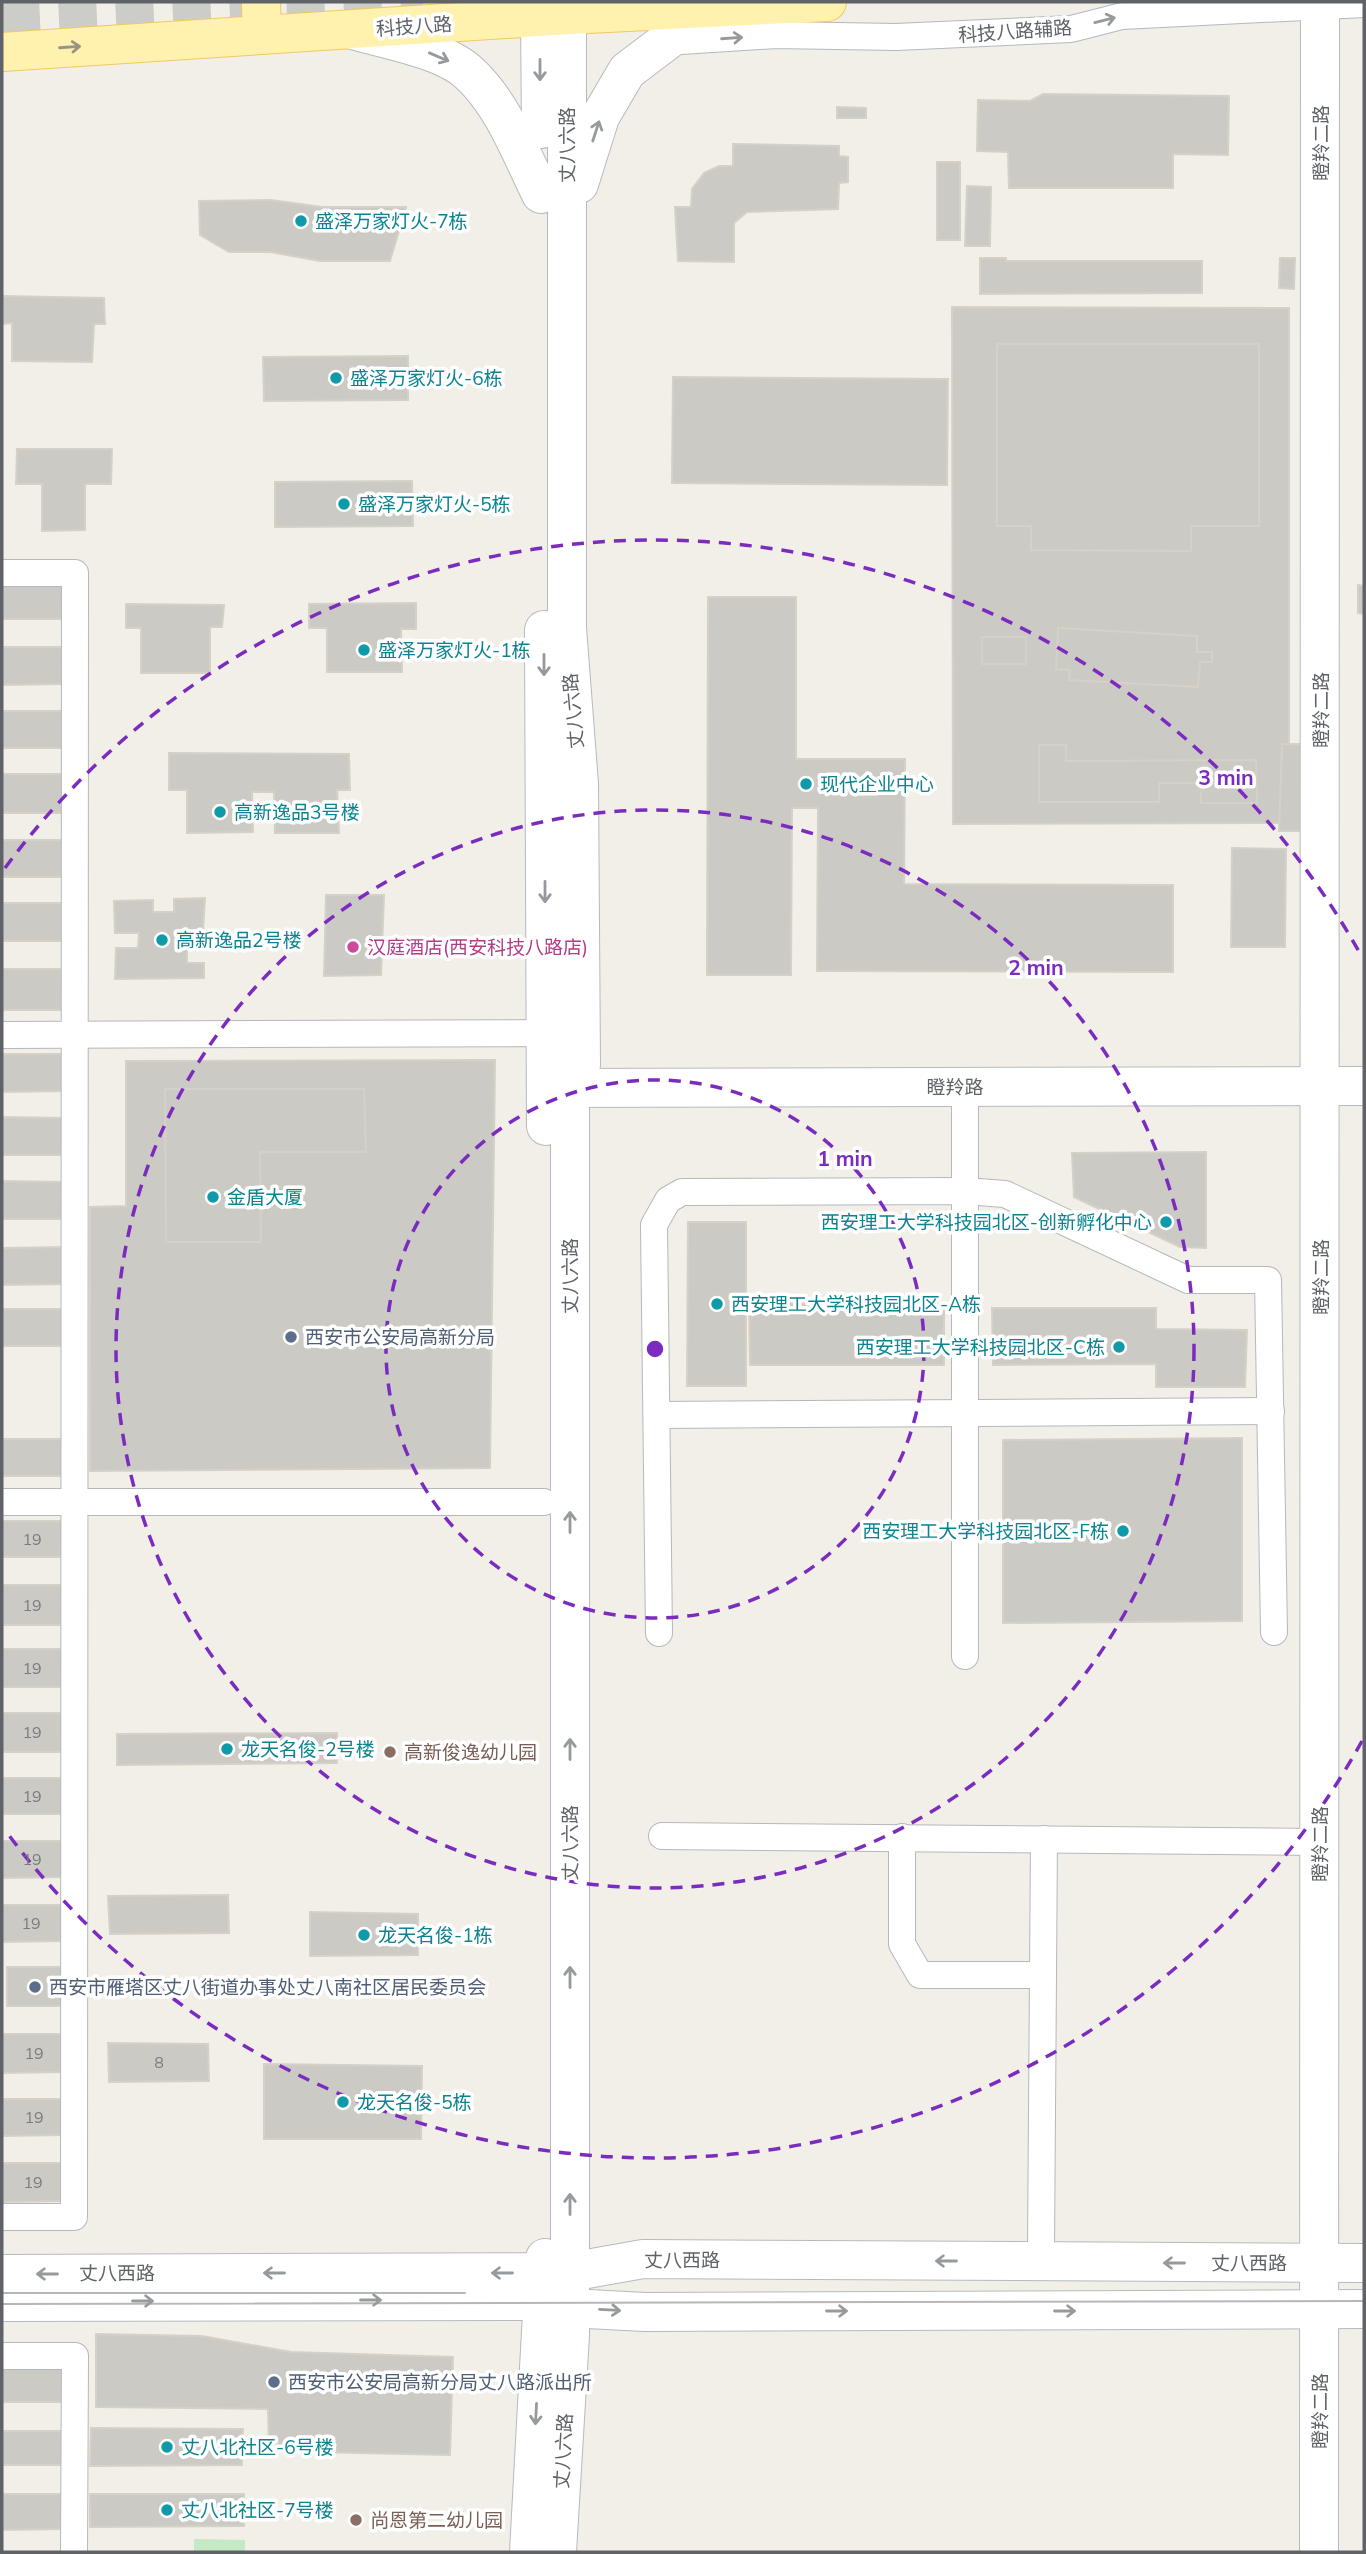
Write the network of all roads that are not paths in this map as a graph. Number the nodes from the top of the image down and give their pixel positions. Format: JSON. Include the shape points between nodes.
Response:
{"nodes":[{"id":1,"x":827,"y":2,"type":"edge"},
{"id":2,"x":1320,"y":4,"type":"edge"},
{"id":3,"x":1364,"y":4,"type":"edge"},
{"id":4,"x":710,"y":8,"type":"junction"},
{"id":5,"x":555,"y":9,"type":"edge"},
{"id":6,"x":262,"y":18,"type":"edge"},
{"id":7,"x":351,"y":30,"type":"junction"},
{"id":8,"x":664,"y":43,"type":"junction"},
{"id":9,"x":2,"y":52,"type":"edge"},
{"id":10,"x":554,"y":207,"type":"junction"},
{"id":11,"x":2,"y":573,"type":"edge"},
{"id":12,"x":2,"y":1035,"type":"edge"},
{"id":13,"x":75,"y":1035,"type":"junction"},
{"id":14,"x":561,"y":1062,"type":"junction"},
{"id":15,"x":1364,"y":1064,"type":"edge"},
{"id":16,"x":1321,"y":1075,"type":"junction"},
{"id":17,"x":1364,"y":1086,"type":"edge"},
{"id":18,"x":965,"y":1087,"type":"junction"},
{"id":19,"x":965,"y":1191,"type":"junction"},
{"id":20,"x":1270,"y":1411,"type":"junction"},
{"id":21,"x":965,"y":1413,"type":"junction"},
{"id":22,"x":657,"y":1415,"type":"junction"},
{"id":23,"x":2,"y":1502,"type":"edge"},
{"id":24,"x":73,"y":1502,"type":"junction"},
{"id":25,"x":544,"y":1502,"type":"junction"},
{"id":26,"x":1274,"y":1632,"type":"dead end"},
{"id":27,"x":659,"y":1633,"type":"dead end"},
{"id":28,"x":965,"y":1656,"type":"dead end"},
{"id":29,"x":662,"y":1836,"type":"dead end"},
{"id":30,"x":902,"y":1837,"type":"junction"},
{"id":31,"x":1044,"y":1839,"type":"junction"},
{"id":32,"x":1320,"y":1842,"type":"junction"},
{"id":33,"x":1043,"y":1975,"type":"junction"},
{"id":34,"x":2,"y":2217,"type":"edge"},
{"id":35,"x":1041,"y":2248,"type":"dead end"},
{"id":36,"x":1319,"y":2263,"type":"junction"},
{"id":37,"x":1364,"y":2263,"type":"edge"},
{"id":38,"x":2,"y":2274,"type":"edge"},
{"id":39,"x":557,"y":2289,"type":"junction"},
{"id":40,"x":2,"y":2302,"type":"edge"},
{"id":41,"x":1320,"y":2309,"type":"junction"},
{"id":42,"x":1364,"y":2309,"type":"edge"},
{"id":43,"x":2,"y":2356,"type":"edge"},
{"id":44,"x":74,"y":2552,"type":"edge"},
{"id":45,"x":529,"y":2552,"type":"edge"},
{"id":46,"x":557,"y":2552,"type":"edge"},
{"id":47,"x":1320,"y":2552,"type":"edge"}],
"edges":[{"from":1,"to":4,"type":"main road","name":"科技八路"},
{"from":2,"to":3,"type":"street","name":"科技八路辅路"},
{"from":8,"to":2,"type":"street","name":"科技八路辅路","one_way":true,"via":[[1071,29],[1122,16]]},
{"from":2,"to":16,"type":"main road","name":"瞪羚二路"},
{"from":4,"to":5,"type":"main road","name":"科技八路"},
{"from":4,"to":8,"type":"main road"},
{"from":5,"to":7,"type":"main road","name":"科技八路"},
{"from":5,"to":10,"type":"main road","name":"丈八六路"},
{"from":6,"to":7,"type":"main road","name":"科技八路"},
{"from":9,"to":6,"type":"main road","name":"科技八路","one_way":true},
{"from":7,"to":10,"type":"main road","one_way":true,"via":[[439,55],[469,72],[496,107]]},
{"from":10,"to":8,"type":"main road","one_way":true,"via":[[627,71]]},
{"from":10,"to":14,"type":"main road","name":"丈八六路"},
{"from":11,"to":13,"type":"street","via":[[75,573]]},
{"from":12,"to":13,"type":"street"},
{"from":13,"to":14,"type":"street"},
{"from":13,"to":24,"type":"street"},
{"from":14,"to":16,"type":"main road","name":"瞪羚路"},
{"from":14,"to":18,"type":"main road","name":"瞪羚路"},
{"from":14,"to":25,"type":"main road","name":"丈八六路"},
{"from":39,"to":14,"type":"main road","name":"丈八六路","one_way":true},
{"from":15,"to":16,"type":"main road","name":"瞪羚路"},
{"from":16,"to":17,"type":"main road","name":"瞪羚路"},
{"from":16,"to":18,"type":"main road","name":"瞪羚路"},
{"from":16,"to":32,"type":"main road","name":"瞪羚二路"},
{"from":18,"to":19,"type":"street"},
{"from":19,"to":20,"type":"street","via":[[1005,1195],[1188,1280],[1268,1280]]},
{"from":19,"to":21,"type":"street"},
{"from":19,"to":22,"type":"street","via":[[682,1192],[668,1200],[654,1225]]},
{"from":20,"to":21,"type":"street"},
{"from":20,"to":26,"type":"street"},
{"from":21,"to":22,"type":"street"},
{"from":21,"to":28,"type":"street"},
{"from":22,"to":27,"type":"street"},
{"from":23,"to":24,"type":"street"},
{"from":24,"to":25,"type":"street"},
{"from":24,"to":34,"type":"street","via":[[74,2217]]},
{"from":25,"to":39,"type":"main road","name":"丈八六路"},
{"from":29,"to":30,"type":"street"},
{"from":30,"to":31,"type":"street"},
{"from":30,"to":33,"type":"street","via":[[902,1944],[920,1975]]},
{"from":31,"to":32,"type":"street"},
{"from":31,"to":33,"type":"street"},
{"from":32,"to":36,"type":"main road","name":"瞪羚二路"},
{"from":33,"to":35,"type":"street"},
{"from":36,"to":37,"type":"main road","name":"丈八西路"},
{"from":36,"to":39,"type":"main road","name":"丈八西路","one_way":true,"via":[[643,2259]]},
{"from":36,"to":41,"type":"main road","name":"瞪羚二路"},
{"from":39,"to":38,"type":"main road","name":"丈八西路","one_way":true},
{"from":40,"to":39,"type":"main road","name":"丈八西路","one_way":true},
{"from":39,"to":41,"type":"main road","name":"丈八西路","one_way":true,"via":[[645,2312]]},
{"from":39,"to":45,"type":"main road","name":"丈八六路","one_way":true},
{"from":39,"to":46,"type":"main road","name":"丈八六路","via":[[570,2335]]},
{"from":41,"to":42,"type":"main road","name":"丈八西路"},
{"from":41,"to":47,"type":"main road","name":"瞪羚二路"},
{"from":43,"to":44,"type":"street","via":[[75,2356]]}]}
